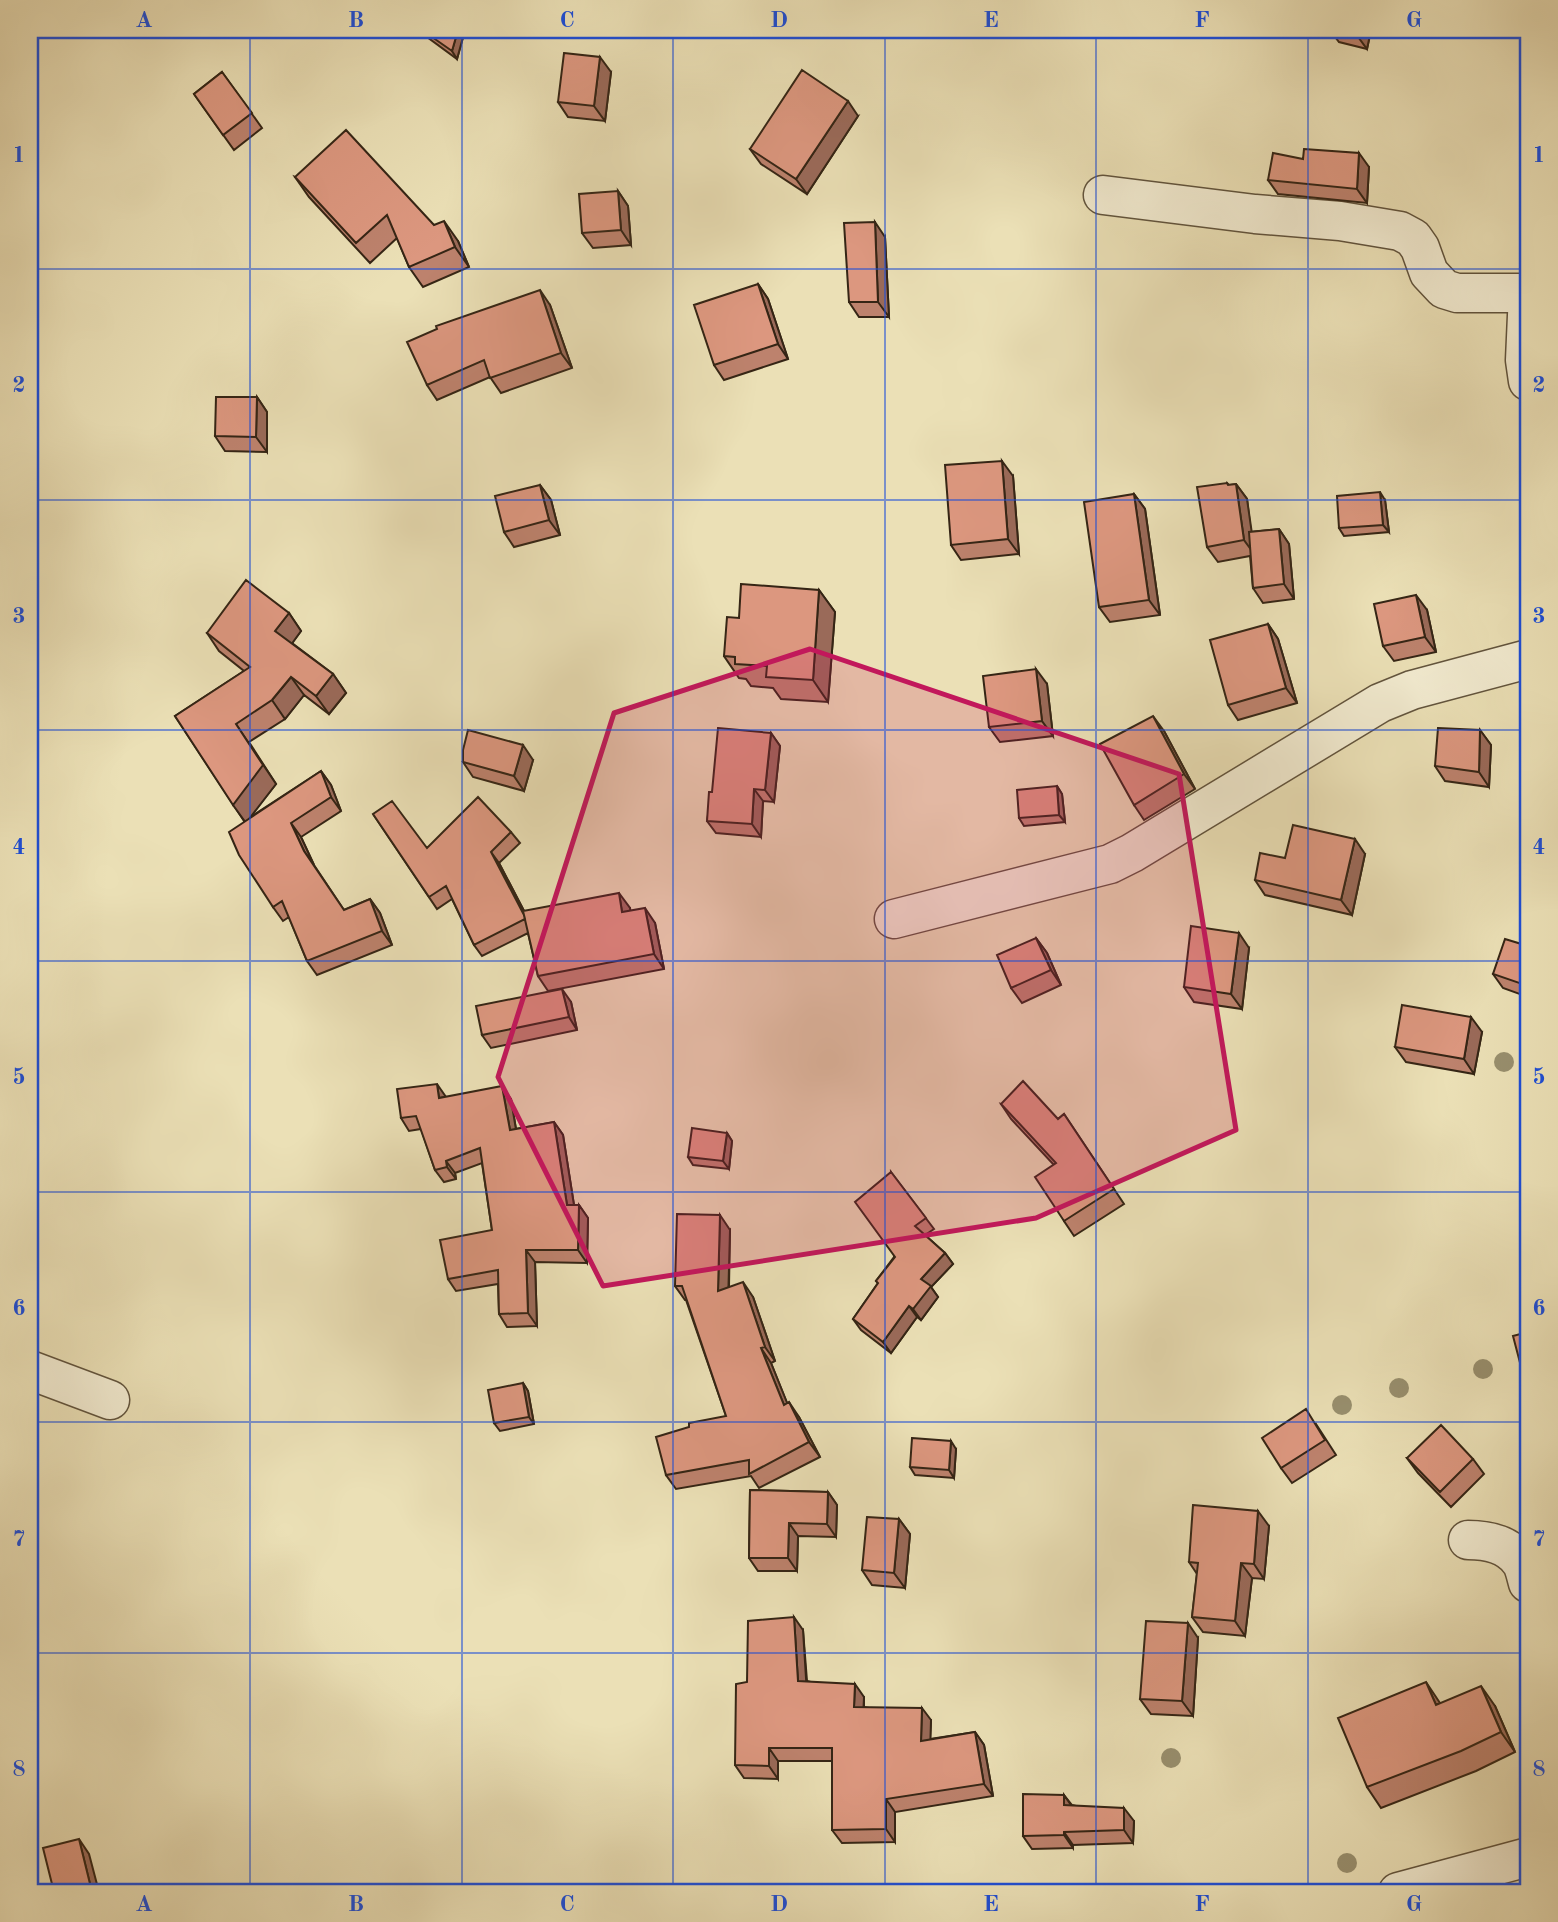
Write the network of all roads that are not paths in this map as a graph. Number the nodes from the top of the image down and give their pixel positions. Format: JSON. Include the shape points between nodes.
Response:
{"nodes":[{"id":1,"x":1103,"y":195,"type":"dead end"},
{"id":2,"x":1528,"y":293,"type":"edge"},
{"id":3,"x":1528,"y":381,"type":"edge"},
{"id":4,"x":1528,"y":659,"type":"edge"},
{"id":5,"x":894,"y":919,"type":"dead end"},
{"id":6,"x":30,"y":1370,"type":"edge"},
{"id":7,"x":110,"y":1400,"type":"dead end"},
{"id":8,"x":1468,"y":1540,"type":"dead end"},
{"id":9,"x":1528,"y":1583,"type":"edge"},
{"id":10,"x":1528,"y":1857,"type":"edge"},
{"id":11,"x":1398,"y":1892,"type":"edge"}],
"edges":[{"from":1,"to":2,"type":"street","via":[[1400,231],[1413,237],[1430,273],[1444,289]]},
{"from":2,"to":3,"type":"street"},
{"from":4,"to":5,"type":"street","via":[[1380,703],[1110,863]]},
{"from":6,"to":7,"type":"street"},
{"from":8,"to":9,"type":"street","via":[[1501,1546],[1520,1561]]},
{"from":10,"to":11,"type":"street"}]}
